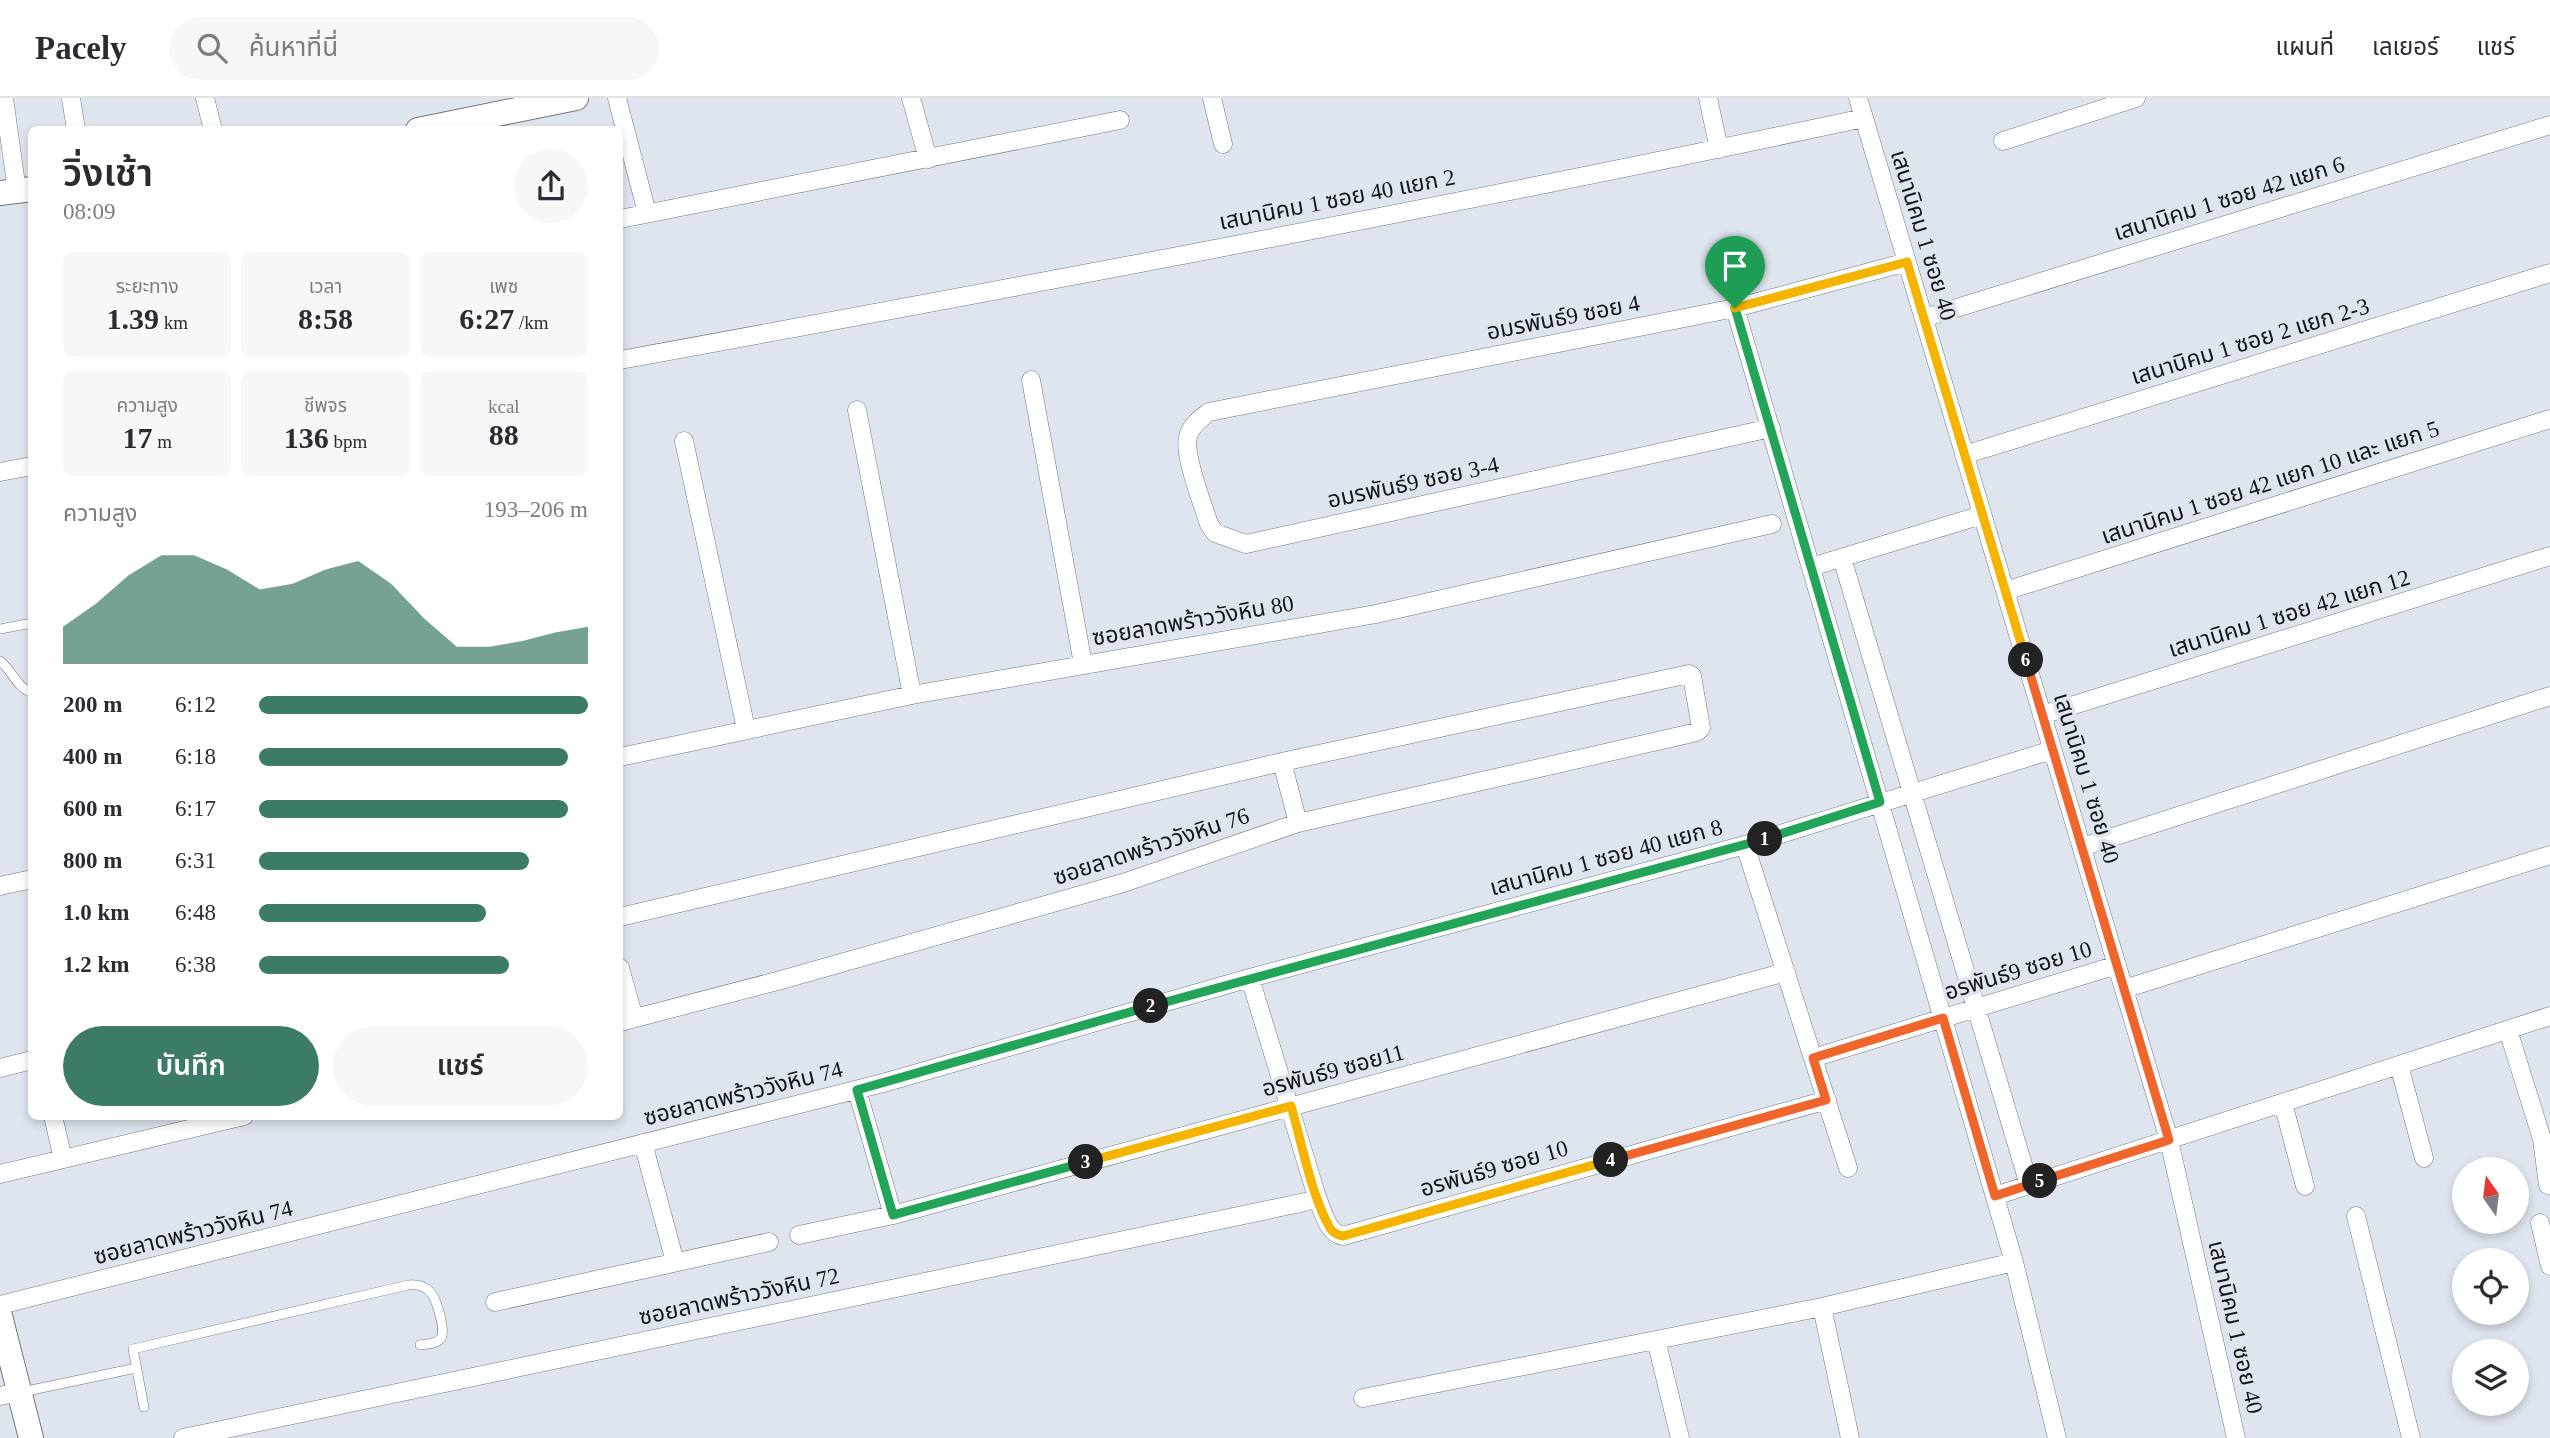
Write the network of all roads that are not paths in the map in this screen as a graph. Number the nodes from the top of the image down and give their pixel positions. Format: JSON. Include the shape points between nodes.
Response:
{"nodes":[{"id":1,"x":5,"y":98,"type":"edge"},
{"id":2,"x":71,"y":98,"type":"edge"},
{"id":3,"x":205,"y":98,"type":"edge"},
{"id":4,"x":576,"y":98,"type":"edge"},
{"id":5,"x":617,"y":98,"type":"edge"},
{"id":6,"x":911,"y":98,"type":"edge"},
{"id":7,"x":1212,"y":98,"type":"edge"},
{"id":8,"x":1709,"y":98,"type":"edge"},
{"id":9,"x":1858,"y":98,"type":"edge"},
{"id":10,"x":2136,"y":98,"type":"edge"},
{"id":11,"x":1864,"y":118,"type":"junction"},
{"id":12,"x":1121,"y":120,"type":"dead end"},
{"id":13,"x":2550,"y":125,"type":"edge"},
{"id":14,"x":75,"y":126,"type":"edge"},
{"id":15,"x":212,"y":126,"type":"edge"},
{"id":16,"x":438,"y":126,"type":"edge"},
{"id":17,"x":2003,"y":141,"type":"dead end"},
{"id":18,"x":1223,"y":144,"type":"dead end"},
{"id":19,"x":1719,"y":149,"type":"junction"},
{"id":20,"x":928,"y":159,"type":"junction"},
{"id":21,"x":16,"y":191,"type":"edge"},
{"id":22,"x":647,"y":213,"type":"junction"},
{"id":23,"x":623,"y":218,"type":"edge"},
{"id":24,"x":1907,"y":262,"type":"junction"},
{"id":25,"x":2550,"y":273,"type":"edge"},
{"id":26,"x":1735,"y":308,"type":"junction"},
{"id":27,"x":1924,"y":318,"type":"junction"},
{"id":28,"x":623,"y":359,"type":"edge"},
{"id":29,"x":1031,"y":380,"type":"dead end"},
{"id":30,"x":1226,"y":408,"type":"joint"},
{"id":31,"x":857,"y":411,"type":"dead end"},
{"id":32,"x":2550,"y":419,"type":"edge"},
{"id":33,"x":1771,"y":428,"type":"junction"},
{"id":34,"x":684,"y":441,"type":"dead end"},
{"id":35,"x":1964,"y":455,"type":"junction"},
{"id":36,"x":28,"y":467,"type":"edge"},
{"id":37,"x":0,"y":472,"type":"edge"},
{"id":38,"x":1982,"y":515,"type":"junction"},
{"id":39,"x":1772,"y":524,"type":"dead end"},
{"id":40,"x":2550,"y":556,"type":"edge"},
{"id":41,"x":1842,"y":558,"type":"junction"},
{"id":42,"x":1811,"y":566,"type":"junction"},
{"id":43,"x":2005,"y":591,"type":"junction"},
{"id":44,"x":28,"y":624,"type":"edge"},
{"id":45,"x":0,"y":629,"type":"edge"},
{"id":46,"x":0,"y":661,"type":"edge"},
{"id":47,"x":1083,"y":664,"type":"junction"},
{"id":48,"x":28,"y":691,"type":"edge"},
{"id":49,"x":912,"y":695,"type":"junction"},
{"id":50,"x":2550,"y":696,"type":"edge"},
{"id":51,"x":2042,"y":715,"type":"junction"},
{"id":52,"x":746,"y":729,"type":"junction"},
{"id":53,"x":2052,"y":750,"type":"junction"},
{"id":54,"x":623,"y":756,"type":"edge"},
{"id":55,"x":1282,"y":762,"type":"junction"},
{"id":56,"x":1912,"y":792,"type":"junction"},
{"id":57,"x":1880,"y":802,"type":"junction"},
{"id":58,"x":1298,"y":823,"type":"junction"},
{"id":59,"x":1745,"y":845,"type":"junction"},
{"id":60,"x":2082,"y":847,"type":"junction"},
{"id":61,"x":2550,"y":855,"type":"edge"},
{"id":62,"x":28,"y":880,"type":"edge"},
{"id":63,"x":0,"y":886,"type":"edge"},
{"id":64,"x":623,"y":916,"type":"edge"},
{"id":65,"x":2117,"y":965,"type":"junction"},
{"id":66,"x":1786,"y":972,"type":"junction"},
{"id":67,"x":1250,"y":978,"type":"junction"},
{"id":68,"x":2124,"y":989,"type":"junction"},
{"id":69,"x":623,"y":990,"type":"edge"},
{"id":70,"x":1977,"y":1008,"type":"junction"},
{"id":71,"x":2550,"y":1016,"type":"edge"},
{"id":72,"x":1943,"y":1018,"type":"junction"},
{"id":73,"x":627,"y":1020,"type":"edge"},
{"id":74,"x":2508,"y":1030,"type":"junction"},
{"id":75,"x":1813,"y":1058,"type":"junction"},
{"id":76,"x":28,"y":1061,"type":"edge"},
{"id":77,"x":2399,"y":1065,"type":"junction"},
{"id":78,"x":0,"y":1068,"type":"edge"},
{"id":79,"x":857,"y":1090,"type":"junction"},
{"id":80,"x":1826,"y":1100,"type":"junction"},
{"id":81,"x":2283,"y":1103,"type":"junction"},
{"id":82,"x":1291,"y":1106,"type":"junction"},
{"id":83,"x":53,"y":1120,"type":"edge"},
{"id":84,"x":227,"y":1120,"type":"edge"},
{"id":85,"x":2169,"y":1140,"type":"junction"},
{"id":86,"x":643,"y":1143,"type":"junction"},
{"id":87,"x":2424,"y":1158,"type":"dead end"},
{"id":88,"x":63,"y":1159,"type":"junction"},
{"id":89,"x":1849,"y":1168,"type":"dead end"},
{"id":90,"x":0,"y":1174,"type":"edge"},
{"id":91,"x":2029,"y":1185,"type":"junction"},
{"id":92,"x":2548,"y":1185,"type":"dead end"},
{"id":93,"x":2305,"y":1186,"type":"dead end"},
{"id":94,"x":1995,"y":1196,"type":"junction"},
{"id":95,"x":1305,"y":1202,"type":"dead end"},
{"id":96,"x":893,"y":1215,"type":"junction"},
{"id":97,"x":2356,"y":1216,"type":"dead end"},
{"id":98,"x":2540,"y":1223,"type":"dead end"},
{"id":99,"x":799,"y":1235,"type":"dead end"},
{"id":100,"x":769,"y":1242,"type":"dead end"},
{"id":101,"x":675,"y":1262,"type":"junction"},
{"id":102,"x":2014,"y":1262,"type":"junction"},
{"id":103,"x":2550,"y":1266,"type":"edge"},
{"id":104,"x":495,"y":1302,"type":"dead end"},
{"id":105,"x":0,"y":1306,"type":"edge"},
{"id":106,"x":1822,"y":1307,"type":"junction"},
{"id":107,"x":0,"y":1316,"type":"edge"},
{"id":108,"x":1657,"y":1340,"type":"junction"},
{"id":109,"x":421,"y":1345,"type":"dead end"},
{"id":110,"x":136,"y":1368,"type":"junction"},
{"id":111,"x":10,"y":1394,"type":"edge"},
{"id":112,"x":1363,"y":1398,"type":"dead end"},
{"id":113,"x":145,"y":1407,"type":"dead end"},
{"id":114,"x":31,"y":1438,"type":"edge"},
{"id":115,"x":183,"y":1438,"type":"edge"},
{"id":116,"x":1680,"y":1438,"type":"edge"},
{"id":117,"x":1850,"y":1438,"type":"edge"},
{"id":118,"x":2057,"y":1438,"type":"edge"},
{"id":119,"x":2236,"y":1438,"type":"edge"},
{"id":120,"x":2411,"y":1438,"type":"edge"}],
"edges":[{"from":1,"to":21,"type":"street"},
{"from":2,"to":14,"type":"street"},
{"from":3,"to":15,"type":"street"},
{"from":4,"to":16,"type":"street"},
{"from":5,"to":22,"type":"street"},
{"from":6,"to":20,"type":"street"},
{"from":7,"to":18,"type":"street"},
{"from":8,"to":19,"type":"street"},
{"from":9,"to":11,"type":"street","name":"เสนานิคม 1 ซอย 40"},
{"from":10,"to":17,"type":"street"},
{"from":11,"to":19,"type":"street","name":"เสนานิคม 1 ซอย 40 แยก 2"},
{"from":11,"to":24,"type":"street","name":"เสนานิคม 1 ซอย 40"},
{"from":12,"to":20,"type":"street"},
{"from":13,"to":27,"type":"street","name":"เสนานิคม 1 ซอย 42 แยก 6"},
{"from":19,"to":28,"type":"street","name":"เสนานิคม 1 ซอย 40 แยก 2"},
{"from":20,"to":22,"type":"street"},
{"from":22,"to":23,"type":"street"},
{"from":24,"to":26,"type":"street","name":"อมรพันธ์9 ซอย 4"},
{"from":24,"to":27,"type":"street","name":"เสนานิคม 1 ซอย 40"},
{"from":25,"to":35,"type":"street","name":"เสนานิคม 1 ซอย 2 แยก 2-3"},
{"from":26,"to":30,"type":"street","name":"อมรพันธ์9 ซอย 4"},
{"from":26,"to":33,"type":"street"},
{"from":27,"to":35,"type":"street","name":"เสนานิคม 1 ซอย 40"},
{"from":29,"to":47,"type":"street"},
{"from":30,"to":33,"type":"street","name":"อมรพันธ์9 ซอย 3-4","via":[[1197,421],[1188,435],[1187,450],[1209,524],[1215,533],[1246,544]]},
{"from":31,"to":49,"type":"street"},
{"from":32,"to":43,"type":"street","name":"เสนานิคม 1 ซอย 42 แยก 10 และ แยก 5"},
{"from":33,"to":42,"type":"street"},
{"from":34,"to":52,"type":"street"},
{"from":35,"to":38,"type":"street","name":"เสนานิคม 1 ซอย 40"},
{"from":36,"to":37,"type":"street"},
{"from":38,"to":41,"type":"street"},
{"from":38,"to":43,"type":"street","name":"เสนานิคม 1 ซอย 40"},
{"from":39,"to":47,"type":"street","name":"ซอยลาดพร้าววังหิน 80","via":[[1376,614]]},
{"from":40,"to":51,"type":"street","name":"เสนานิคม 1 ซอย 42 แยก 12"},
{"from":41,"to":42,"type":"street"},
{"from":41,"to":56,"type":"street"},
{"from":42,"to":57,"type":"street"},
{"from":43,"to":51,"type":"street","name":"เสนานิคม 1 ซอย 40"},
{"from":44,"to":45,"type":"lane"},
{"from":46,"to":48,"type":"lane"},
{"from":47,"to":49,"type":"street","name":"ซอยลาดพร้าววังหิน 80"},
{"from":49,"to":52,"type":"street","name":"ซอยลาดพร้าววังหิน 80"},
{"from":50,"to":60,"type":"street"},
{"from":51,"to":53,"type":"street","name":"เสนานิคม 1 ซอย 40"},
{"from":52,"to":54,"type":"street","name":"ซอยลาดพร้าววังหิน 80"},
{"from":53,"to":56,"type":"street","name":"เสนานิคม 1 ซอย 40 แยก 8"},
{"from":53,"to":60,"type":"street","name":"เสนานิคม 1 ซอย 40"},
{"from":55,"to":58,"type":"street"},
{"from":55,"to":58,"type":"street","name":"ซอยลาดพร้าววังหิน 76","via":[[1690,674],[1700,730]]},
{"from":55,"to":64,"type":"street","name":"ซอยลาดพร้าววังหิน 76"},
{"from":56,"to":57,"type":"street","name":"เสนานิคม 1 ซอย 40 แยก 8"},
{"from":56,"to":70,"type":"street"},
{"from":57,"to":59,"type":"street","name":"เสนานิคม 1 ซอย 40 แยก 8"},
{"from":57,"to":72,"type":"street"},
{"from":58,"to":73,"type":"street","name":"ซอยลาดพร้าววังหิน 76","via":[[1123,883]]},
{"from":59,"to":66,"type":"street"},
{"from":59,"to":67,"type":"street","name":"เสนานิคม 1 ซอย 40 แยก 8"},
{"from":60,"to":65,"type":"street","name":"เสนานิคม 1 ซอย 40"},
{"from":61,"to":68,"type":"street"},
{"from":62,"to":63,"type":"street"},
{"from":65,"to":68,"type":"street","name":"เสนานิคม 1 ซอย 40"},
{"from":65,"to":70,"type":"street","name":"อรพันธ์9 ซอย 10"},
{"from":66,"to":75,"type":"street"},
{"from":66,"to":82,"type":"street","name":"อรพันธ์9 ซอย11"},
{"from":67,"to":79,"type":"street","name":"ซอยลาดพร้าววังหิน 74"},
{"from":67,"to":82,"type":"street"},
{"from":68,"to":85,"type":"street","name":"เสนานิคม 1 ซอย 40"},
{"from":69,"to":73,"type":"street"},
{"from":70,"to":72,"type":"street","name":"อรพันธ์9 ซอย 10"},
{"from":70,"to":91,"type":"street"},
{"from":71,"to":74,"type":"street"},
{"from":72,"to":75,"type":"street","name":"อรพันธ์9 ซอย 10"},
{"from":72,"to":94,"type":"street"},
{"from":74,"to":77,"type":"street"},
{"from":74,"to":92,"type":"street","via":[[2542,1139]]},
{"from":75,"to":80,"type":"street"},
{"from":76,"to":78,"type":"street"},
{"from":77,"to":81,"type":"street"},
{"from":77,"to":87,"type":"street"},
{"from":79,"to":86,"type":"street","name":"ซอยลาดพร้าววังหิน 74"},
{"from":79,"to":96,"type":"street"},
{"from":80,"to":82,"type":"street","name":"อรพันธ์9 ซอย 10","via":[[1343,1236],[1330,1229],[1317,1197]]},
{"from":80,"to":89,"type":"street"},
{"from":81,"to":85,"type":"street"},
{"from":81,"to":93,"type":"street"},
{"from":82,"to":96,"type":"street","name":"อรพันธ์9 ซอย11"},
{"from":83,"to":88,"type":"street"},
{"from":84,"to":88,"type":"street"},
{"from":85,"to":91,"type":"street"},
{"from":85,"to":119,"type":"street","name":"เสนานิคม 1 ซอย 40"},
{"from":86,"to":101,"type":"street"},
{"from":86,"to":105,"type":"street","name":"ซอยลาดพร้าววังหิน 74"},
{"from":88,"to":90,"type":"street"},
{"from":91,"to":94,"type":"street"},
{"from":94,"to":102,"type":"street"},
{"from":95,"to":115,"type":"street","name":"ซอยลาดพร้าววังหิน 72"},
{"from":96,"to":99,"type":"street","name":"อรพันธ์9 ซอย11"},
{"from":97,"to":120,"type":"street"},
{"from":98,"to":103,"type":"street"},
{"from":100,"to":101,"type":"street"},
{"from":101,"to":104,"type":"street"},
{"from":102,"to":106,"type":"street"},
{"from":102,"to":118,"type":"street"},
{"from":106,"to":108,"type":"street"},
{"from":106,"to":117,"type":"street"},
{"from":107,"to":111,"type":"street"},
{"from":108,"to":112,"type":"street"},
{"from":108,"to":116,"type":"street"},
{"from":109,"to":110,"type":"lane","via":[[437,1341],[443,1329],[433,1295],[426,1288],[408,1285],[133,1349]]},
{"from":110,"to":111,"type":"lane"},
{"from":110,"to":113,"type":"lane"},
{"from":111,"to":114,"type":"street"}]}
